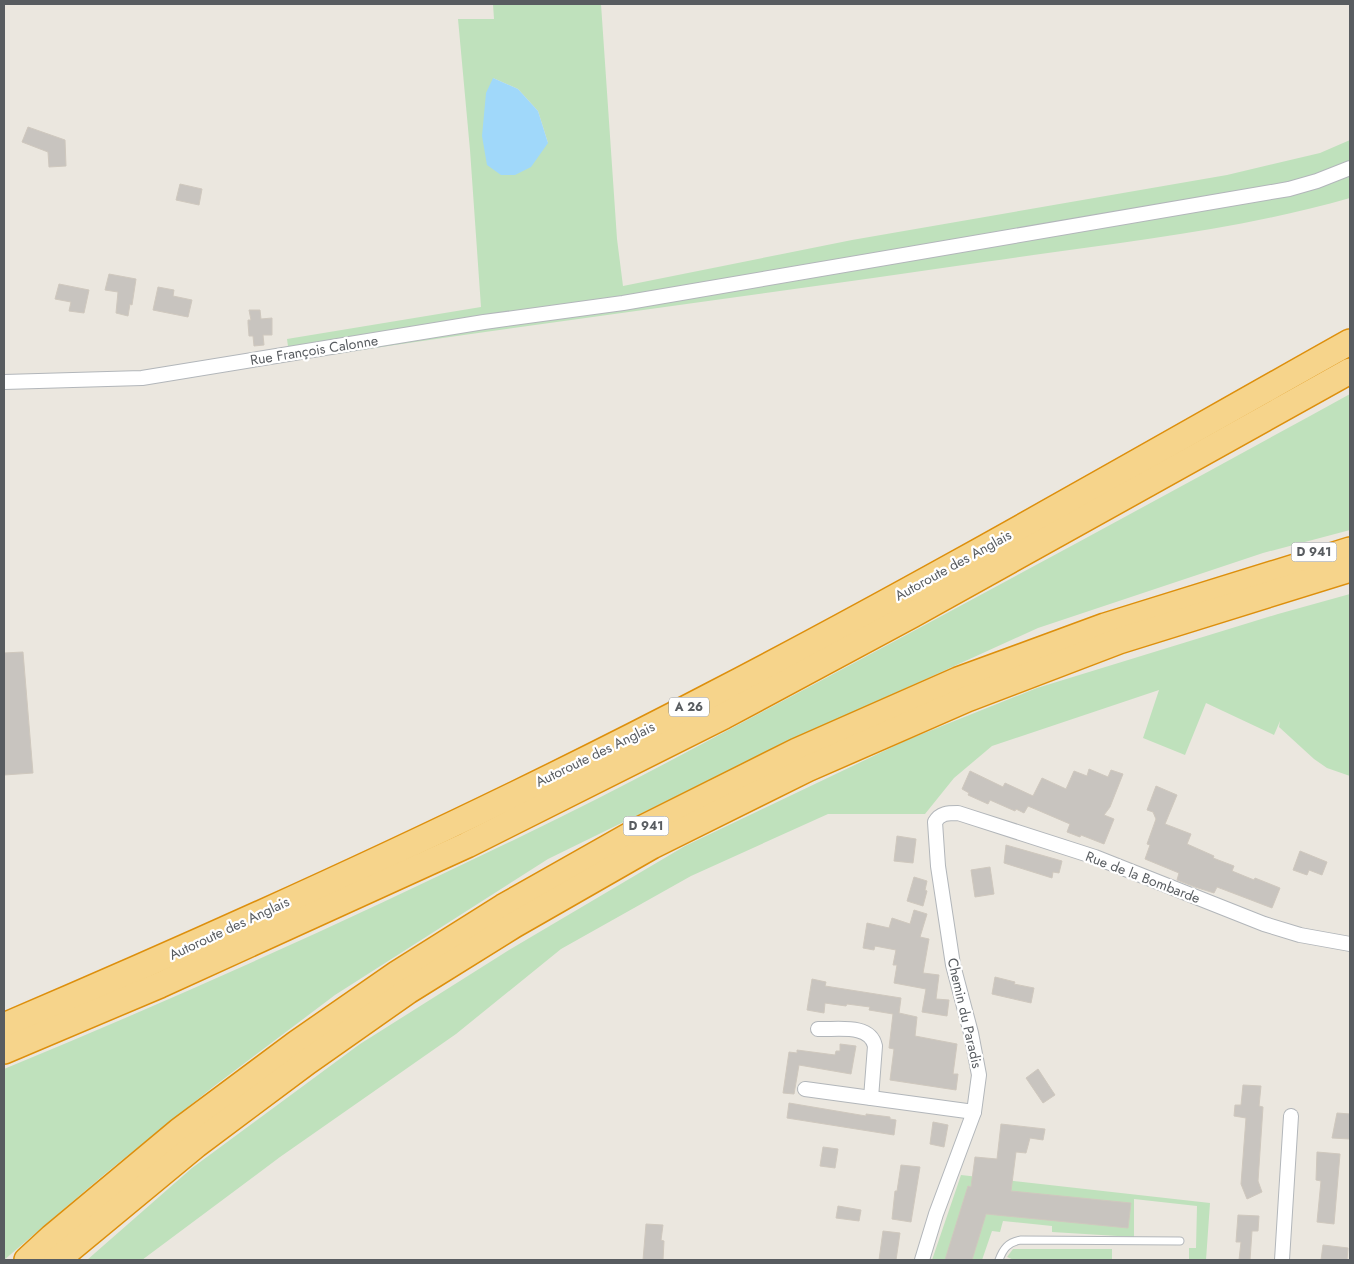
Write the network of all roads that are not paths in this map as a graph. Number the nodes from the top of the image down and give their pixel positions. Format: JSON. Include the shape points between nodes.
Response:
{"nodes":[{"id":1,"x":1350,"y":168,"type":"edge"},
{"id":2,"x":1350,"y":342,"type":"edge"},
{"id":3,"x":1350,"y":371,"type":"edge"},
{"id":4,"x":4,"y":382,"type":"edge"},
{"id":5,"x":1350,"y":535,"type":"edge"},
{"id":6,"x":1350,"y":550,"type":"edge"},
{"id":7,"x":1350,"y":568,"type":"edge"},
{"id":8,"x":1282,"y":581,"type":"junction"},
{"id":9,"x":1350,"y":581,"type":"edge"},
{"id":10,"x":937,"y":818,"type":"joint"},
{"id":11,"x":1350,"y":944,"type":"edge"},
{"id":12,"x":4,"y":1026,"type":"edge"},
{"id":13,"x":818,"y":1029,"type":"dead end"},
{"id":14,"x":4,"y":1052,"type":"edge"},
{"id":15,"x":805,"y":1089,"type":"dead end"},
{"id":16,"x":871,"y":1098,"type":"junction"},
{"id":17,"x":974,"y":1112,"type":"junction"},
{"id":18,"x":1291,"y":1116,"type":"dead end"},
{"id":19,"x":1180,"y":1241,"type":"dead end"},
{"id":20,"x":27,"y":1260,"type":"edge"},
{"id":21,"x":57,"y":1260,"type":"edge"},
{"id":22,"x":922,"y":1260,"type":"edge"},
{"id":23,"x":999,"y":1260,"type":"edge"},
{"id":24,"x":1282,"y":1260,"type":"edge"}],
"edges":[{"from":1,"to":4,"type":"street","name":"Rue François Calonne","via":[[1282,190],[623,303],[484,322],[142,378]]},
{"from":2,"to":12,"type":"highway","name":"Autoroute des Anglais","number":"A 26","via":[[712,696],[451,826],[175,953]]},
{"from":3,"to":14,"type":"highway","name":"Autoroute des Anglais","number":"A 26","via":[[724,716],[467,845],[160,985]]},
{"from":5,"to":8,"type":"highway","number":"D 941","via":[[1318,549]]},
{"from":6,"to":8,"type":"highway","number":"D 941"},
{"from":7,"to":8,"type":"highway","number":"D 941"},
{"from":8,"to":9,"type":"highway","number":"D 941","via":[[1318,589]]},
{"from":8,"to":20,"type":"highway","number":"D 941","via":[[1105,626],[958,680],[797,751],[641,829],[503,907],[398,973],[297,1043],[179,1131]]},
{"from":8,"to":21,"type":"highway","number":"D 941","via":[[967,699],[807,769],[652,846],[514,925],[408,991],[196,1145]]},
{"from":10,"to":11,"type":"street","name":"Rue de la Bombarde","via":[[946,813],[958,813],[1095,857],[1264,924],[1300,935]]},
{"from":10,"to":17,"type":"street","name":"Chemin du Paradis","via":[[934,822],[938,866],[953,965],[979,1075]]},
{"from":13,"to":16,"type":"street","via":[[860,1030],[870,1035],[875,1046]]},
{"from":15,"to":16,"type":"street"},
{"from":16,"to":17,"type":"street"},
{"from":17,"to":22,"type":"street","name":"Chemin du Paradis"},
{"from":18,"to":24,"type":"street"},
{"from":19,"to":23,"type":"lane","via":[[1021,1240],[1004,1248]]}]}
